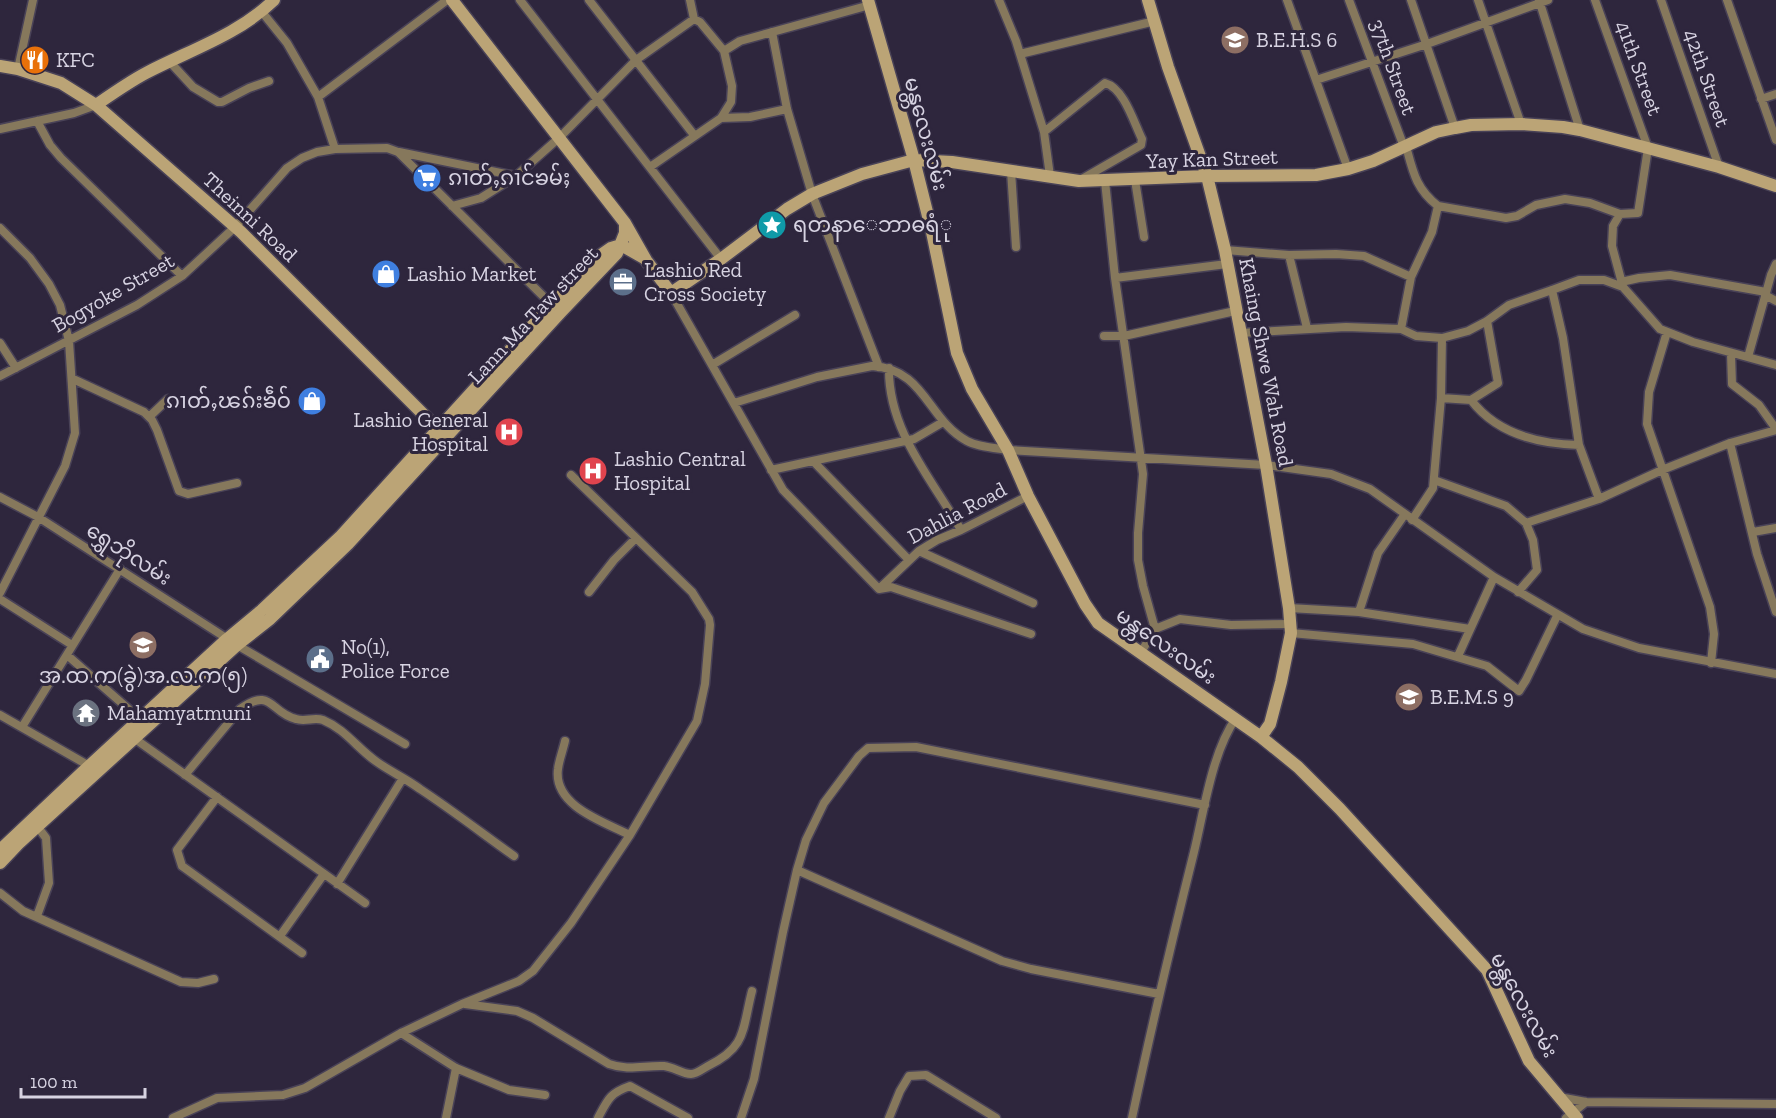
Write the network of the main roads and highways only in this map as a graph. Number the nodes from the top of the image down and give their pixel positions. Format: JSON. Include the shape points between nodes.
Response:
{"nodes":[{"id":1,"x":274,"y":0,"type":"edge"},
{"id":2,"x":452,"y":0,"type":"edge"},
{"id":3,"x":883,"y":0,"type":"edge"},
{"id":4,"x":1148,"y":0,"type":"edge"},
{"id":5,"x":869,"y":3,"type":"edge"},
{"id":6,"x":0,"y":66,"type":"edge"},
{"id":7,"x":96,"y":105,"type":"junction"},
{"id":8,"x":914,"y":160,"type":"junction"},
{"id":9,"x":1207,"y":176,"type":"junction"},
{"id":10,"x":1776,"y":186,"type":"edge"},
{"id":11,"x":625,"y":223,"type":"junction"},
{"id":12,"x":621,"y":245,"type":"junction"},
{"id":13,"x":646,"y":260,"type":"junction"},
{"id":14,"x":442,"y":433,"type":"junction"},
{"id":15,"x":232,"y":642,"type":"junction"},
{"id":16,"x":131,"y":736,"type":"junction"},
{"id":17,"x":1262,"y":737,"type":"junction"},
{"id":18,"x":94,"y":769,"type":"junction"},
{"id":19,"x":0,"y":850,"type":"edge"},
{"id":20,"x":0,"y":863,"type":"edge"},
{"id":21,"x":1572,"y":1116,"type":"edge"}],
"edges":[{"from":1,"to":7,"type":"main road","via":[[240,27],[144,74]]},
{"from":2,"to":11,"type":"main road"},
{"from":3,"to":5,"type":"main road"},
{"from":4,"to":9,"type":"main road","name":"Khaing Shwe Wah Road"},
{"from":5,"to":8,"type":"main road","name":"မန္တလေးလမ်း"},
{"from":6,"to":7,"type":"main road","name":"Theinni Road","via":[[61,83]]},
{"from":7,"to":14,"type":"main road","name":"Theinni Road","via":[[235,227]]},
{"from":8,"to":9,"type":"main road","name":"Yay Kan Street","via":[[1080,181]]},
{"from":8,"to":13,"type":"main road","name":"Yay Kan Street","via":[[862,174],[812,194],[671,293]]},
{"from":8,"to":17,"type":"main road","name":"မန္တလေးလမ်း","via":[[957,353],[1085,604],[1098,622],[1140,654]]},
{"from":9,"to":10,"type":"main road","name":"Yay Kan Street","via":[[1316,175],[1348,169],[1436,132],[1471,125],[1521,124],[1580,130]]},
{"from":9,"to":17,"type":"main road","name":"Khaing Shwe Wah Road","via":[[1266,465],[1289,608],[1291,629],[1270,724]]},
{"from":11,"to":12,"type":"main road"},
{"from":11,"to":13,"type":"main road"},
{"from":12,"to":13,"type":"main road"},
{"from":12,"to":14,"type":"main road","name":"Lann Ma Taw street","via":[[601,255]]},
{"from":14,"to":15,"type":"main road","name":"Lann Ma Taw street","via":[[293,589]]},
{"from":15,"to":16,"type":"main road","name":"Lann Ma Taw street"},
{"from":15,"to":16,"type":"main road","name":"Lann Ma Taw street","via":[[141,720]]},
{"from":16,"to":18,"type":"main road","name":"Lann Ma Taw street"},
{"from":17,"to":21,"type":"main road","name":"မန္တလေးလမ်း","via":[[1340,808],[1487,970],[1529,1061]]},
{"from":18,"to":19,"type":"main road","name":"Lann Ma Taw street"},
{"from":18,"to":20,"type":"main road","name":"Lann Ma Taw street"}]}
